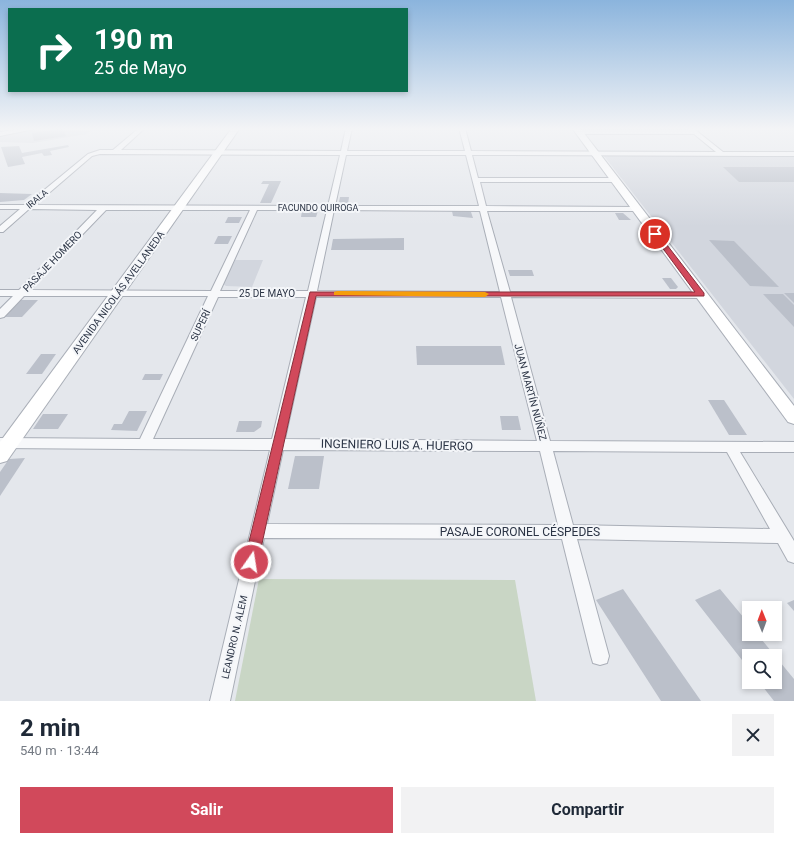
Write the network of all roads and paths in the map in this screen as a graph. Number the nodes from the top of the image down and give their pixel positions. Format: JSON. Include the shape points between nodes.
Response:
{"nodes":[{"id":1,"x":84,"y":161,"type":"edge"},
{"id":2,"x":213,"y":161,"type":"edge"},
{"id":3,"x":342,"y":161,"type":"edge"},
{"id":4,"x":471,"y":161,"type":"edge"},
{"id":5,"x":600,"y":161,"type":"edge"},
{"id":6,"x":475,"y":180,"type":"junction"},
{"id":7,"x":615,"y":180,"type":"junction"},
{"id":8,"x":0,"y":206,"type":"edge"},
{"id":9,"x":28,"y":207,"type":"junction"},
{"id":10,"x":104,"y":207,"type":"junction"},
{"id":11,"x":180,"y":207,"type":"junction"},
{"id":12,"x":255,"y":207,"type":"junction"},
{"id":13,"x":331,"y":208,"type":"junction"},
{"id":14,"x":483,"y":208,"type":"junction"},
{"id":15,"x":636,"y":209,"type":"junction"},
{"id":16,"x":0,"y":230,"type":"edge"},
{"id":17,"x":118,"y":292,"type":"junction"},
{"id":18,"x":0,"y":293,"type":"edge"},
{"id":19,"x":21,"y":293,"type":"junction"},
{"id":20,"x":215,"y":293,"type":"junction"},
{"id":21,"x":313,"y":293,"type":"junction"},
{"id":22,"x":505,"y":294,"type":"junction"},
{"id":23,"x":701,"y":295,"type":"junction"},
{"id":24,"x":0,"y":315,"type":"edge"},
{"id":25,"x":794,"y":418,"type":"edge"},
{"id":26,"x":144,"y":443,"type":"junction"},
{"id":27,"x":278,"y":444,"type":"junction"},
{"id":28,"x":546,"y":446,"type":"junction"},
{"id":29,"x":730,"y":446,"type":"junction"},
{"id":30,"x":3,"y":447,"type":"edge"},
{"id":31,"x":794,"y":447,"type":"edge"},
{"id":32,"x":258,"y":531,"type":"junction"},
{"id":33,"x":567,"y":532,"type":"junction"},
{"id":34,"x":782,"y":536,"type":"junction"},
{"id":35,"x":794,"y":556,"type":"edge"},
{"id":36,"x":600,"y":656,"type":"dead end"},
{"id":37,"x":220,"y":701,"type":"edge"}],
"edges":[{"from":1,"to":9,"type":"street","name":"IRALA"},
{"from":2,"to":11,"type":"main road","name":"AVENIDA NICOLÁS AVELLANEDA"},
{"from":3,"to":13,"type":"street","name":"LEANDRO N. ALEM"},
{"from":4,"to":6,"type":"street","name":"JUAN MARTÍN NÚÑEZ"},
{"from":5,"to":7,"type":"main road"},
{"from":6,"to":7,"type":"street"},
{"from":6,"to":14,"type":"street","name":"JUAN MARTÍN NÚÑEZ"},
{"from":7,"to":15,"type":"main road"},
{"from":8,"to":9,"type":"street","name":"FACUNDO QUIROGA"},
{"from":9,"to":10,"type":"street","name":"FACUNDO QUIROGA"},
{"from":9,"to":16,"type":"street","name":"IRALA"},
{"from":10,"to":11,"type":"street","name":"FACUNDO QUIROGA"},
{"from":10,"to":19,"type":"street","name":"PASAJE HOMERO"},
{"from":11,"to":12,"type":"street","name":"FACUNDO QUIROGA"},
{"from":11,"to":17,"type":"main road","name":"AVENIDA NICOLÁS AVELLANEDA"},
{"from":12,"to":13,"type":"street","name":"FACUNDO QUIROGA"},
{"from":12,"to":20,"type":"street","name":"SUPERÍ"},
{"from":13,"to":14,"type":"street","name":"FACUNDO QUIROGA"},
{"from":13,"to":21,"type":"street","name":"LEANDRO N. ALEM"},
{"from":14,"to":15,"type":"street","name":"FACUNDO QUIROGA"},
{"from":14,"to":22,"type":"street","name":"JUAN MARTÍN NÚÑEZ"},
{"from":15,"to":23,"type":"main road"},
{"from":17,"to":19,"type":"street","name":"25 DE MAYO"},
{"from":17,"to":20,"type":"street","name":"25 DE MAYO"},
{"from":17,"to":30,"type":"main road","name":"AVENIDA NICOLÁS AVELLANEDA"},
{"from":18,"to":19,"type":"street","name":"25 DE MAYO"},
{"from":19,"to":24,"type":"street","name":"PASAJE HOMERO"},
{"from":20,"to":21,"type":"street","name":"25 DE MAYO"},
{"from":20,"to":26,"type":"street","name":"SUPERÍ"},
{"from":21,"to":22,"type":"street","name":"25 DE MAYO"},
{"from":21,"to":27,"type":"street","name":"LEANDRO N. ALEM"},
{"from":22,"to":23,"type":"street","name":"25 DE MAYO"},
{"from":22,"to":28,"type":"street","name":"JUAN MARTÍN NÚÑEZ"},
{"from":23,"to":25,"type":"main road"},
{"from":26,"to":27,"type":"street","name":"INGENIERO LUIS A. HUERGO"},
{"from":26,"to":30,"type":"street","name":"INGENIERO LUIS A. HUERGO"},
{"from":27,"to":28,"type":"street","name":"INGENIERO LUIS A. HUERGO"},
{"from":27,"to":32,"type":"street","name":"LEANDRO N. ALEM"},
{"from":28,"to":29,"type":"street","name":"INGENIERO LUIS A. HUERGO"},
{"from":28,"to":33,"type":"street","name":"JUAN MARTÍN NÚÑEZ"},
{"from":29,"to":31,"type":"street","name":"INGENIERO LUIS A. HUERGO"},
{"from":29,"to":34,"type":"street"},
{"from":32,"to":33,"type":"street","name":"PASAJE CORONEL CÉSPEDES"},
{"from":32,"to":37,"type":"street","name":"LEANDRO N. ALEM"},
{"from":33,"to":34,"type":"street","name":"PASAJE CORONEL CÉSPEDES"},
{"from":33,"to":36,"type":"street","name":"JUAN MARTÍN NÚÑEZ"},
{"from":34,"to":35,"type":"street"}]}
